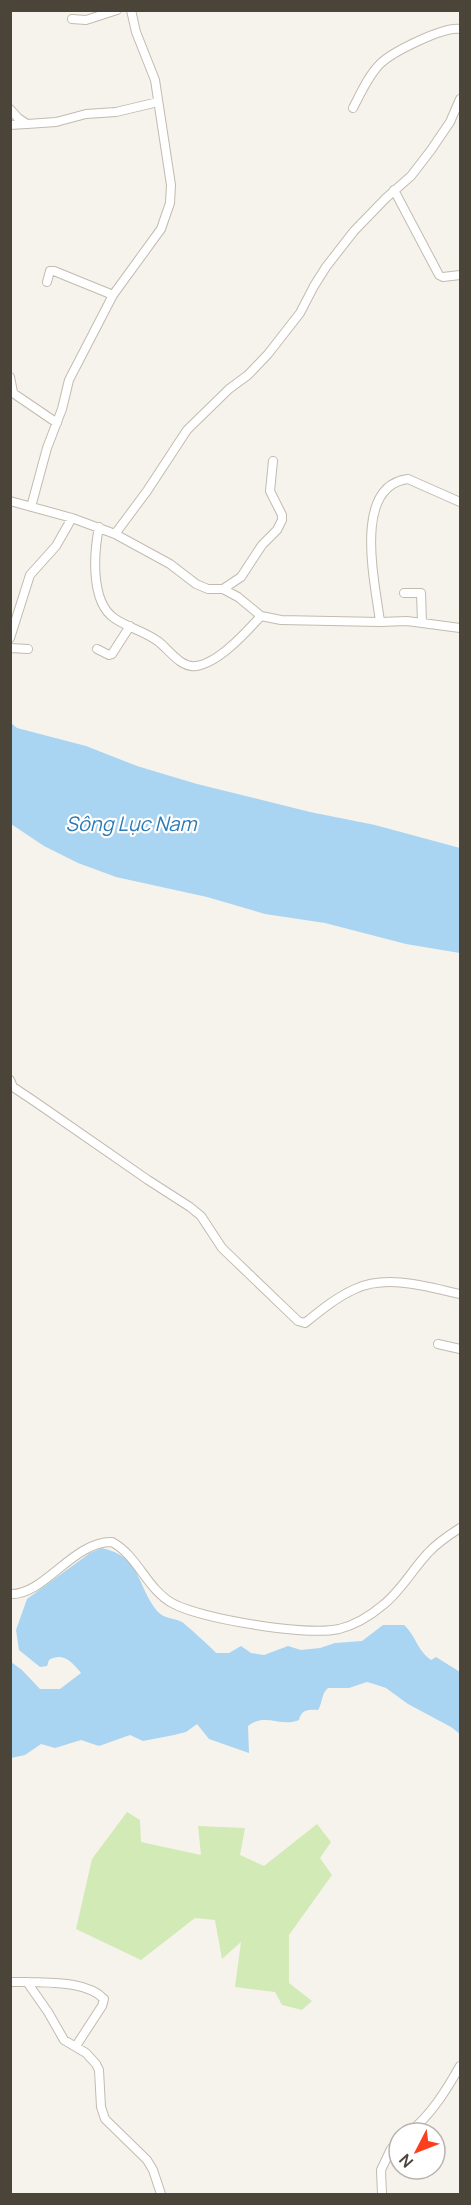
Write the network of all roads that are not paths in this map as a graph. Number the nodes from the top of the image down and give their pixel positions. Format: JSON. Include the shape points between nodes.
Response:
{"nodes":[{"id":1,"x":117,"y":10,"type":"edge"},
{"id":2,"x":131,"y":10,"type":"edge"},
{"id":3,"x":72,"y":19,"type":"dead end"},
{"id":4,"x":460,"y":29,"type":"edge"},
{"id":5,"x":460,"y":99,"type":"edge"},
{"id":6,"x":158,"y":102,"type":"junction"},
{"id":7,"x":353,"y":108,"type":"dead end"},
{"id":8,"x":10,"y":109,"type":"edge"},
{"id":9,"x":27,"y":124,"type":"junction"},
{"id":10,"x":10,"y":125,"type":"edge"},
{"id":11,"x":394,"y":190,"type":"junction"},
{"id":12,"x":460,"y":275,"type":"edge"},
{"id":13,"x":46,"y":282,"type":"dead end"},
{"id":14,"x":113,"y":295,"type":"junction"},
{"id":15,"x":10,"y":377,"type":"edge"},
{"id":16,"x":12,"y":391,"type":"edge"},
{"id":17,"x":57,"y":423,"type":"junction"},
{"id":18,"x":273,"y":461,"type":"dead end"},
{"id":19,"x":10,"y":501,"type":"edge"},
{"id":20,"x":460,"y":502,"type":"edge"},
{"id":21,"x":31,"y":507,"type":"junction"},
{"id":22,"x":72,"y":518,"type":"junction"},
{"id":23,"x":99,"y":527,"type":"junction"},
{"id":24,"x":115,"y":534,"type":"junction"},
{"id":25,"x":223,"y":589,"type":"junction"},
{"id":26,"x":404,"y":593,"type":"dead end"},
{"id":27,"x":261,"y":616,"type":"junction"},
{"id":28,"x":380,"y":622,"type":"junction"},
{"id":29,"x":422,"y":622,"type":"junction"},
{"id":30,"x":130,"y":626,"type":"junction"},
{"id":31,"x":460,"y":628,"type":"edge"},
{"id":32,"x":10,"y":638,"type":"edge"},
{"id":33,"x":10,"y":648,"type":"edge"},
{"id":34,"x":28,"y":649,"type":"dead end"},
{"id":35,"x":98,"y":650,"type":"dead end"},
{"id":36,"x":10,"y":1080,"type":"edge"},
{"id":37,"x":460,"y":1294,"type":"edge"},
{"id":38,"x":438,"y":1344,"type":"dead end"},
{"id":39,"x":460,"y":1348,"type":"edge"},
{"id":40,"x":460,"y":1528,"type":"edge"},
{"id":41,"x":10,"y":1594,"type":"edge"},
{"id":42,"x":10,"y":1982,"type":"edge"},
{"id":43,"x":27,"y":1982,"type":"junction"},
{"id":44,"x":76,"y":2046,"type":"junction"},
{"id":45,"x":460,"y":2066,"type":"edge"},
{"id":46,"x":420,"y":2121,"type":"edge"},
{"id":47,"x":387,"y":2157,"type":"edge"},
{"id":48,"x":161,"y":2194,"type":"edge"},
{"id":49,"x":382,"y":2194,"type":"edge"}],
"edges":[{"from":1,"to":3,"type":"street","via":[[86,20]]},
{"from":2,"to":6,"type":"street","via":[[155,80]]},
{"from":4,"to":7,"type":"street","via":[[426,38],[389,56],[376,68]]},
{"from":5,"to":11,"type":"street","via":[[442,136],[411,176]]},
{"from":6,"to":9,"type":"street"},
{"from":6,"to":14,"type":"street","via":[[171,185],[170,203],[162,229]]},
{"from":8,"to":9,"type":"street"},
{"from":9,"to":10,"type":"street"},
{"from":11,"to":12,"type":"street","via":[[439,275]]},
{"from":11,"to":24,"type":"street","via":[[326,267],[300,313],[268,354],[187,430]]},
{"from":13,"to":14,"type":"street","via":[[50,271],[54,271]]},
{"from":14,"to":17,"type":"street","via":[[69,380]]},
{"from":15,"to":16,"type":"street"},
{"from":16,"to":17,"type":"street"},
{"from":17,"to":21,"type":"street"},
{"from":18,"to":25,"type":"street","via":[[270,490],[282,520],[241,577]]},
{"from":19,"to":21,"type":"street"},
{"from":20,"to":28,"type":"street","via":[[408,479],[382,494],[371,530]]},
{"from":21,"to":22,"type":"street"},
{"from":22,"to":23,"type":"street"},
{"from":22,"to":32,"type":"street","via":[[56,546],[30,575]]},
{"from":23,"to":24,"type":"street"},
{"from":23,"to":30,"type":"street","via":[[94,561],[103,603],[114,618]]},
{"from":24,"to":25,"type":"street","via":[[170,564],[196,584]]},
{"from":25,"to":27,"type":"street"},
{"from":26,"to":29,"type":"street","via":[[421,593]]},
{"from":27,"to":28,"type":"street","via":[[281,621]]},
{"from":27,"to":30,"type":"street","via":[[235,643],[211,661],[193,667],[179,661],[147,633]]},
{"from":28,"to":29,"type":"street"},
{"from":29,"to":31,"type":"street"},
{"from":30,"to":35,"type":"street","via":[[112,654]]},
{"from":33,"to":34,"type":"street"},
{"from":36,"to":37,"type":"street","via":[[13,1087],[201,1216],[222,1248],[298,1321],[305,1323],[346,1293],[371,1284],[402,1283]]},
{"from":38,"to":39,"type":"street"},
{"from":40,"to":41,"type":"street","via":[[429,1552],[385,1604],[358,1622],[335,1630],[239,1622],[183,1608],[158,1592],[130,1555],[112,1542],[95,1544],[26,1591]]},
{"from":42,"to":43,"type":"street"},
{"from":43,"to":44,"type":"street","via":[[64,2040]]},
{"from":43,"to":44,"type":"street","via":[[82,1988],[104,1999]]},
{"from":44,"to":48,"type":"street","via":[[99,2070],[99,2099],[105,2119],[147,2160]]},
{"from":45,"to":46,"type":"street"},
{"from":47,"to":49,"type":"street","via":[[381,2170]]}]}
